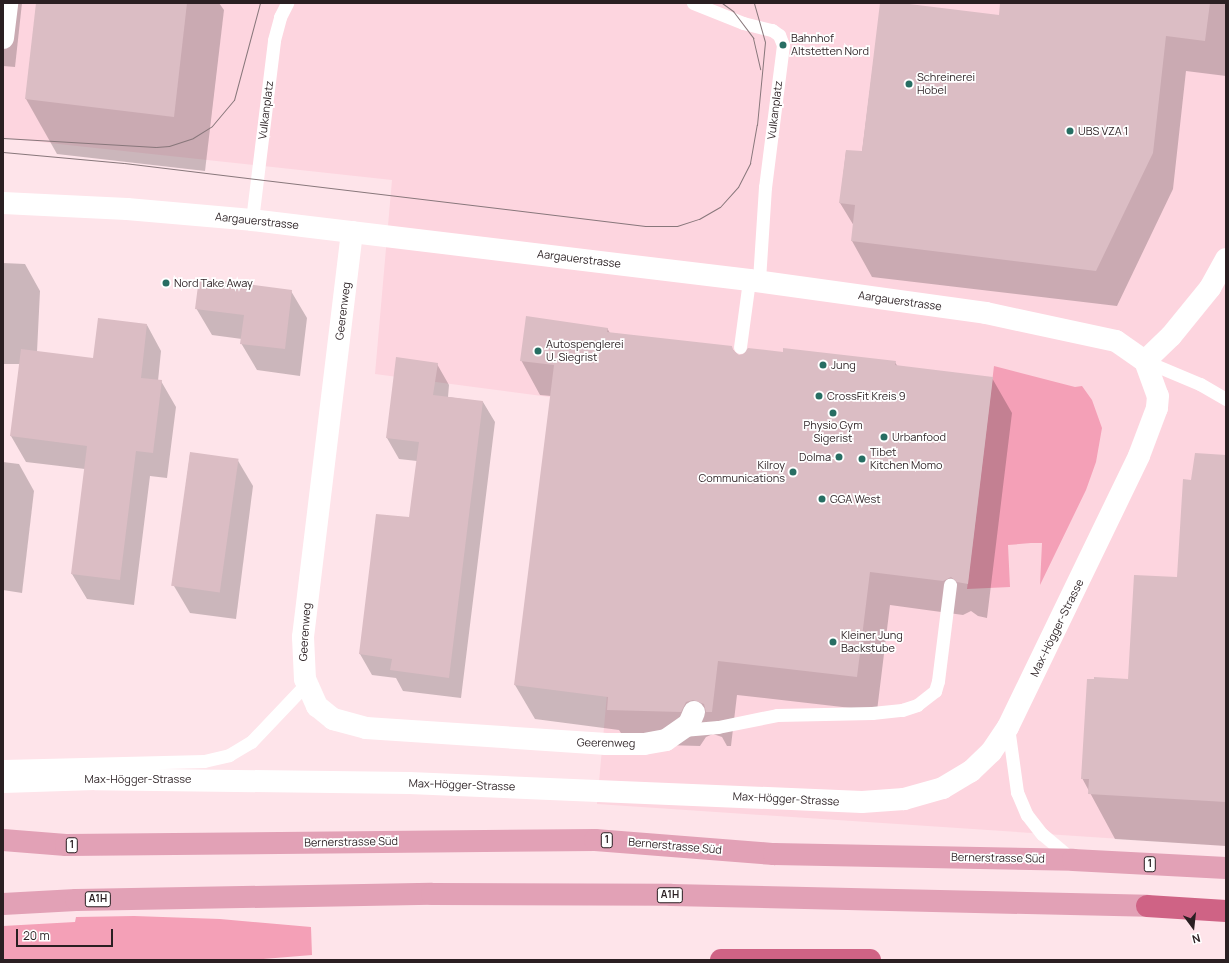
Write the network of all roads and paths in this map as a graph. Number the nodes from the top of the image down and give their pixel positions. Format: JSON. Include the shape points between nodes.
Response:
{"nodes":[{"id":1,"x":7,"y":3,"type":"edge"},
{"id":2,"x":287,"y":3,"type":"edge"},
{"id":3,"x":693,"y":3,"type":"edge"},
{"id":4,"x":3,"y":38,"type":"edge"},
{"id":5,"x":3,"y":203,"type":"edge"},
{"id":6,"x":252,"y":220,"type":"junction"},
{"id":7,"x":352,"y":232,"type":"junction"},
{"id":8,"x":1226,"y":259,"type":"edge"},
{"id":9,"x":754,"y":280,"type":"junction"},
{"id":10,"x":740,"y":347,"type":"dead end"},
{"id":11,"x":1144,"y":361,"type":"junction"},
{"id":12,"x":1226,"y":399,"type":"edge"},
{"id":13,"x":950,"y":585,"type":"dead end"},
{"id":14,"x":306,"y":684,"type":"junction"},
{"id":15,"x":694,"y":712,"type":"dead end"},
{"id":16,"x":1008,"y":727,"type":"junction"},
{"id":17,"x":683,"y":730,"type":"junction"},
{"id":18,"x":3,"y":766,"type":"edge"},
{"id":19,"x":3,"y":782,"type":"edge"},
{"id":20,"x":3,"y":840,"type":"edge"},
{"id":21,"x":1073,"y":860,"type":"junction"},
{"id":22,"x":1226,"y":868,"type":"edge"},
{"id":23,"x":3,"y":904,"type":"edge"},
{"id":24,"x":1148,"y":906,"type":"joint"},
{"id":25,"x":1226,"y":911,"type":"edge"},
{"id":26,"x":721,"y":960,"type":"edge"},
{"id":27,"x":870,"y":960,"type":"edge"}],
"edges":[{"from":1,"to":4,"type":"main road"},
{"from":2,"to":6,"type":"lane","name":"Vulkanplatz","via":[[274,40]]},
{"from":3,"to":9,"type":"lane","name":"Vulkanplatz","via":[[743,23],[775,32],[783,45]]},
{"from":5,"to":6,"type":"main road","name":"Aargauerstrasse","via":[[127,209]]},
{"from":6,"to":7,"type":"main road","name":"Aargauerstrasse"},
{"from":7,"to":9,"type":"main road","name":"Aargauerstrasse"},
{"from":7,"to":14,"type":"main road","name":"Geerenweg","via":[[303,637],[302,659]]},
{"from":8,"to":11,"type":"main road","via":[[1210,288],[1171,336]]},
{"from":9,"to":10,"type":"lane","name":"Vulkanplatz"},
{"from":9,"to":11,"type":"main road","name":"Aargauerstrasse","via":[[986,314],[1093,335],[1116,340]]},
{"from":11,"to":12,"type":"lane","via":[[1200,384]]},
{"from":11,"to":16,"type":"main road","name":"Max-Högger-Strasse","via":[[1158,396],[1152,422],[1139,456]]},
{"from":13,"to":17,"type":"lane","via":[[938,681],[935,691],[917,705],[902,710],[872,713],[777,715],[718,727]]},
{"from":14,"to":17,"type":"main road","name":"Geerenweg","via":[[317,706],[324,712],[344,723],[366,728],[606,744],[655,742],[666,740]]},
{"from":14,"to":18,"type":"lane","via":[[251,742],[225,756],[204,761]]},
{"from":15,"to":17,"type":"main road","name":"Geerenweg"},
{"from":16,"to":19,"type":"main road","name":"Max-Högger-Strasse","via":[[981,763],[959,780],[925,794],[883,801],[841,802],[393,784],[142,779]]},
{"from":16,"to":21,"type":"lane","via":[[1017,792],[1027,815],[1042,834]]},
{"from":20,"to":21,"type":"main road","name":"Bernerstrasse Süd","number":"1","via":[[74,845],[595,840],[774,854]]},
{"from":21,"to":22,"type":"main road","name":"Bernerstrasse Süd","number":"1"},
{"from":23,"to":24,"type":"main road","number":"A1H","via":[[84,900],[448,894],[671,895]]},
{"from":24,"to":25,"type":"highway","number":"A1H"},
{"from":26,"to":27,"type":"highway"}]}
